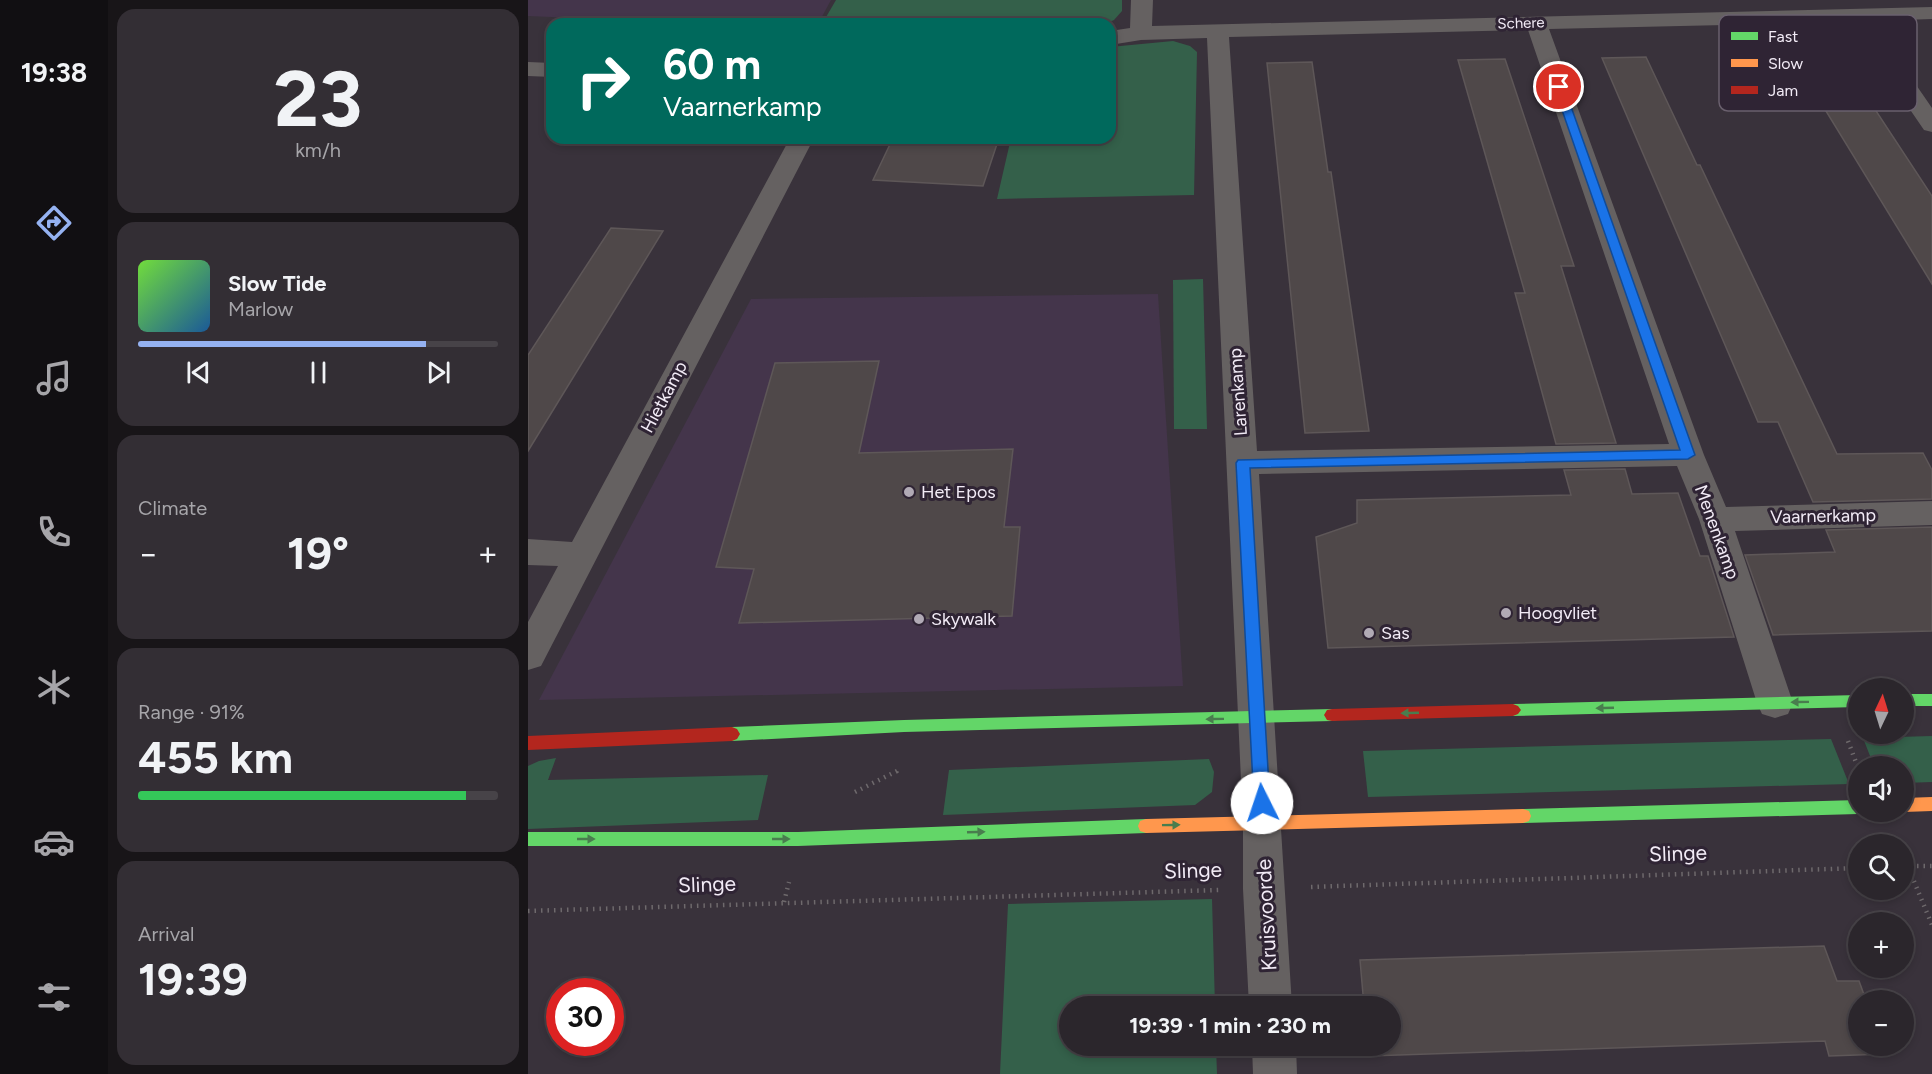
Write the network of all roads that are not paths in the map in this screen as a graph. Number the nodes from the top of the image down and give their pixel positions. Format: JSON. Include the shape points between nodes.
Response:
{"nodes":[{"id":1,"x":1142,"y":0,"type":"edge"},
{"id":2,"x":1932,"y":13,"type":"edge"},
{"id":3,"x":1856,"y":14,"type":"joint"},
{"id":4,"x":1816,"y":15,"type":"edge"},
{"id":5,"x":1719,"y":17,"type":"edge"},
{"id":6,"x":1536,"y":22,"type":"junction"},
{"id":7,"x":1218,"y":32,"type":"junction"},
{"id":8,"x":1141,"y":33,"type":"junction"},
{"id":9,"x":1116,"y":37,"type":"edge"},
{"id":10,"x":528,"y":69,"type":"edge"},
{"id":11,"x":546,"y":70,"type":"edge"},
{"id":12,"x":1917,"y":103,"type":"edge"},
{"id":13,"x":1932,"y":125,"type":"edge"},
{"id":14,"x":799,"y":144,"type":"edge"},
{"id":15,"x":1688,"y":455,"type":"junction"},
{"id":16,"x":1243,"y":463,"type":"junction"},
{"id":17,"x":1932,"y":513,"type":"edge"},
{"id":18,"x":1715,"y":519,"type":"junction"},
{"id":19,"x":528,"y":552,"type":"edge"},
{"id":20,"x":580,"y":555,"type":"junction"},
{"id":21,"x":528,"y":656,"type":"edge"},
{"id":22,"x":1914,"y":700,"type":"edge"},
{"id":23,"x":1932,"y":700,"type":"edge"},
{"id":24,"x":1848,"y":701,"type":"edge"},
{"id":25,"x":1775,"y":703,"type":"junction"},
{"id":26,"x":1257,"y":718,"type":"junction"},
{"id":27,"x":528,"y":742,"type":"edge"},
{"id":28,"x":1932,"y":804,"type":"edge"},
{"id":29,"x":1914,"y":805,"type":"edge"},
{"id":30,"x":1848,"y":807,"type":"edge"},
{"id":31,"x":1263,"y":824,"type":"junction"},
{"id":32,"x":528,"y":839,"type":"edge"},
{"id":33,"x":1270,"y":996,"type":"edge"},
{"id":34,"x":1274,"y":1056,"type":"edge"},
{"id":35,"x":1275,"y":1074,"type":"edge"}],
"edges":[{"from":1,"to":8,"type":"street"},
{"from":2,"to":3,"type":"street","name":"Schere"},
{"from":3,"to":4,"type":"street","name":"Schere"},
{"from":5,"to":6,"type":"street","name":"Schere"},
{"from":6,"to":7,"type":"street","name":"Schere"},
{"from":6,"to":15,"type":"street","name":"Menenkamp"},
{"from":7,"to":8,"type":"street","name":"Schere"},
{"from":7,"to":16,"type":"street","name":"Larenkamp"},
{"from":8,"to":9,"type":"street","name":"Schere"},
{"from":10,"to":11,"type":"street"},
{"from":12,"to":13,"type":"street"},
{"from":14,"to":20,"type":"street","name":"Hietkamp"},
{"from":15,"to":16,"type":"street"},
{"from":15,"to":18,"type":"street","name":"Menenkamp"},
{"from":16,"to":26,"type":"street","name":"Larenkamp"},
{"from":17,"to":18,"type":"street","name":"Vaarnerkamp"},
{"from":18,"to":25,"type":"street","name":"Menenkamp"},
{"from":19,"to":20,"type":"street"},
{"from":20,"to":21,"type":"street","name":"Hietkamp"},
{"from":22,"to":23,"type":"main road"},
{"from":24,"to":25,"type":"main road","one_way":true},
{"from":25,"to":26,"type":"main road","one_way":true},
{"from":26,"to":27,"type":"main road","one_way":true,"via":[[881,727]]},
{"from":26,"to":31,"type":"street","name":"Larenkamp"},
{"from":28,"to":29,"type":"main road"},
{"from":30,"to":31,"type":"main road"},
{"from":32,"to":31,"type":"main road","one_way":true,"via":[[798,839]]},
{"from":31,"to":33,"type":"street","name":"Kruisvoorde"},
{"from":34,"to":35,"type":"street"}]}
